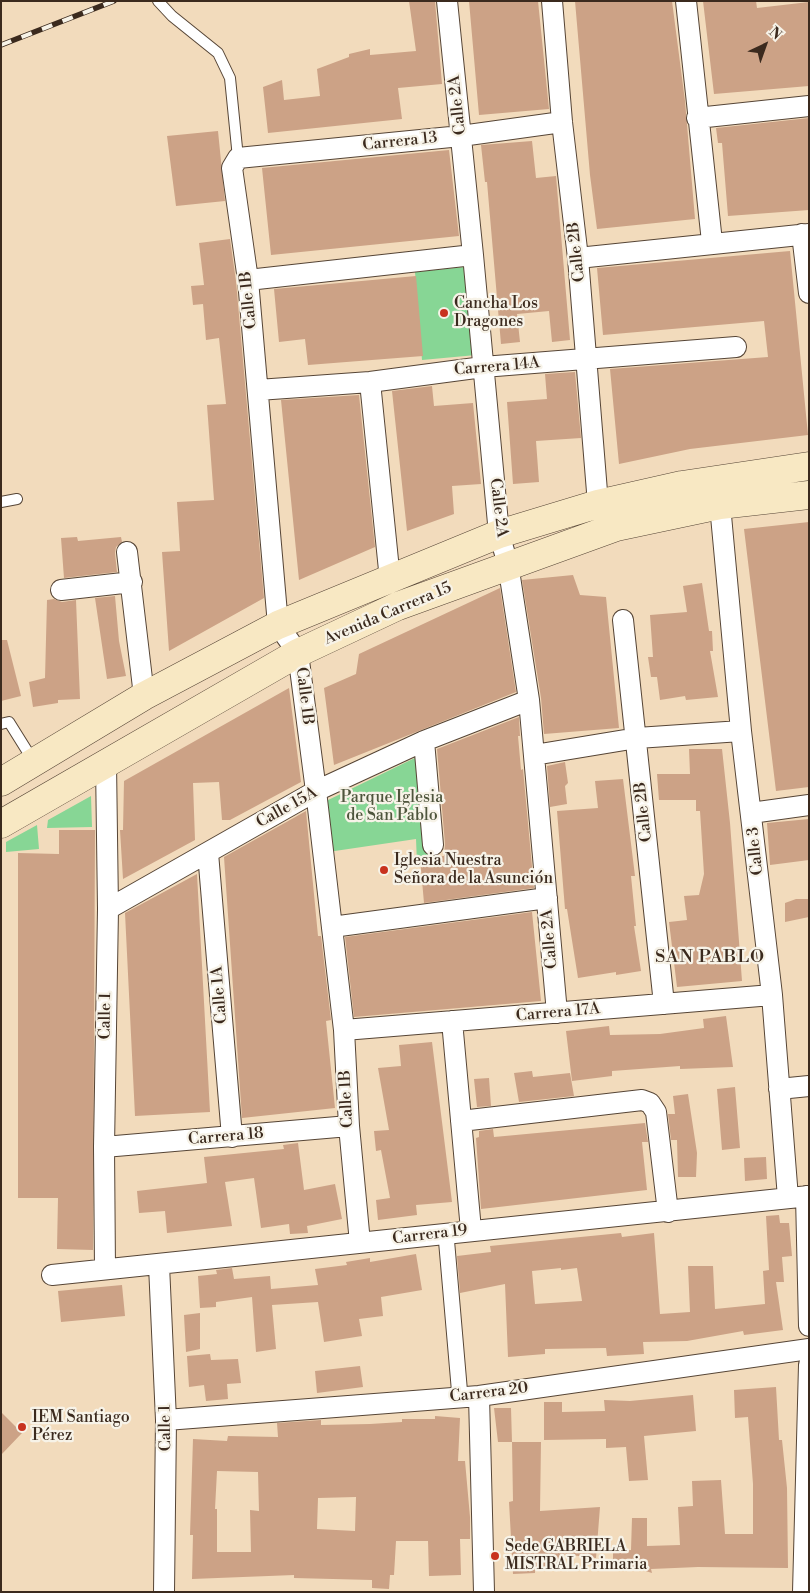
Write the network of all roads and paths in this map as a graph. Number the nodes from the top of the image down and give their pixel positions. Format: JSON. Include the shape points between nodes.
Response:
{"nodes":[{"id":1,"x":158,"y":1,"type":"edge"},
{"id":2,"x":447,"y":1,"type":"edge"},
{"id":3,"x":552,"y":1,"type":"edge"},
{"id":4,"x":686,"y":1,"type":"edge"},
{"id":5,"x":809,"y":106,"type":"edge"},
{"id":6,"x":697,"y":118,"type":"junction"},
{"id":7,"x":562,"y":122,"type":"junction"},
{"id":8,"x":461,"y":136,"type":"junction"},
{"id":9,"x":238,"y":158,"type":"junction"},
{"id":10,"x":806,"y":234,"type":"edge"},
{"id":11,"x":712,"y":242,"type":"junction"},
{"id":12,"x":473,"y":255,"type":"junction"},
{"id":13,"x":578,"y":258,"type":"junction"},
{"id":14,"x":248,"y":280,"type":"junction"},
{"id":15,"x":809,"y":293,"type":"edge"},
{"id":16,"x":736,"y":347,"type":"dead end"},
{"id":17,"x":587,"y":360,"type":"junction"},
{"id":18,"x":483,"y":367,"type":"junction"},
{"id":19,"x":370,"y":382,"type":"junction"},
{"id":20,"x":258,"y":390,"type":"junction"},
{"id":21,"x":809,"y":466,"type":"edge"},
{"id":22,"x":809,"y":495,"type":"edge"},
{"id":23,"x":17,"y":499,"type":"dead end"},
{"id":24,"x":1,"y":502,"type":"edge"},
{"id":25,"x":598,"y":504,"type":"junction"},
{"id":26,"x":720,"y":505,"type":"junction"},
{"id":27,"x":499,"y":534,"type":"junction"},
{"id":28,"x":127,"y":552,"type":"dead end"},
{"id":29,"x":508,"y":564,"type":"junction"},
{"id":30,"x":390,"y":580,"type":"junction"},
{"id":31,"x":132,"y":582,"type":"junction"},
{"id":32,"x":61,"y":590,"type":"dead end"},
{"id":33,"x":623,"y":620,"type":"dead end"},
{"id":34,"x":278,"y":625,"type":"junction"},
{"id":35,"x":298,"y":653,"type":"junction"},
{"id":36,"x":144,"y":696,"type":"junction"},
{"id":37,"x":529,"y":700,"type":"junction"},
{"id":38,"x":1,"y":724,"type":"edge"},
{"id":39,"x":742,"y":732,"type":"junction"},
{"id":40,"x":637,"y":738,"type":"junction"},
{"id":41,"x":424,"y":741,"type":"junction"},
{"id":42,"x":534,"y":755,"type":"junction"},
{"id":43,"x":34,"y":763,"type":"junction"},
{"id":44,"x":106,"y":763,"type":"junction"},
{"id":45,"x":1,"y":782,"type":"edge"},
{"id":46,"x":316,"y":791,"type":"junction"},
{"id":47,"x":809,"y":806,"type":"edge"},
{"id":48,"x":751,"y":813,"type":"junction"},
{"id":49,"x":1,"y":824,"type":"edge"},
{"id":50,"x":433,"y":845,"type":"dead end"},
{"id":51,"x":208,"y":853,"type":"junction"},
{"id":52,"x":547,"y":898,"type":"junction"},
{"id":53,"x":108,"y":909,"type":"junction"},
{"id":54,"x":332,"y":927,"type":"junction"},
{"id":55,"x":772,"y":995,"type":"junction"},
{"id":56,"x":664,"y":1004,"type":"junction"},
{"id":57,"x":557,"y":1013,"type":"junction"},
{"id":58,"x":452,"y":1021,"type":"junction"},
{"id":59,"x":344,"y":1030,"type":"junction"},
{"id":60,"x":809,"y":1086,"type":"edge"},
{"id":61,"x":779,"y":1089,"type":"junction"},
{"id":62,"x":461,"y":1121,"type":"junction"},
{"id":63,"x":348,"y":1126,"type":"junction"},
{"id":64,"x":232,"y":1137,"type":"junction"},
{"id":65,"x":104,"y":1147,"type":"junction"},
{"id":66,"x":801,"y":1197,"type":"edge"},
{"id":67,"x":668,"y":1212,"type":"junction"},
{"id":68,"x":471,"y":1230,"type":"junction"},
{"id":69,"x":446,"y":1235,"type":"junction"},
{"id":70,"x":360,"y":1242,"type":"junction"},
{"id":71,"x":159,"y":1265,"type":"junction"},
{"id":72,"x":105,"y":1269,"type":"junction"},
{"id":73,"x":52,"y":1275,"type":"dead end"},
{"id":74,"x":809,"y":1326,"type":"edge"},
{"id":75,"x":809,"y":1349,"type":"edge"},
{"id":76,"x":809,"y":1365,"type":"edge"},
{"id":77,"x":469,"y":1396,"type":"junction"},
{"id":78,"x":166,"y":1420,"type":"junction"},
{"id":79,"x":164,"y":1592,"type":"edge"},
{"id":80,"x":484,"y":1592,"type":"edge"},
{"id":81,"x":803,"y":1592,"type":"edge"}],
"edges":[{"from":1,"to":9,"type":"lane","via":[[218,53],[230,78]]},
{"from":2,"to":8,"type":"street","name":"Calle 2A"},
{"from":3,"to":7,"type":"street","name":"Calle 2B"},
{"from":4,"to":6,"type":"street"},
{"from":5,"to":6,"type":"street"},
{"from":6,"to":11,"type":"street"},
{"from":7,"to":8,"type":"street","name":"Carrera 13"},
{"from":7,"to":13,"type":"street","name":"Calle 2B"},
{"from":8,"to":9,"type":"street","name":"Carrera 13"},
{"from":8,"to":12,"type":"street","name":"Calle 2A"},
{"from":9,"to":14,"type":"street","name":"Calle 1B","via":[[232,168]]},
{"from":10,"to":11,"type":"street"},
{"from":10,"to":15,"type":"street"},
{"from":11,"to":13,"type":"street"},
{"from":12,"to":14,"type":"street"},
{"from":12,"to":18,"type":"street","name":"Calle 2A"},
{"from":13,"to":17,"type":"street","name":"Calle 2B"},
{"from":14,"to":20,"type":"street","name":"Calle 1B"},
{"from":16,"to":17,"type":"street","name":"Carrera 14A"},
{"from":17,"to":18,"type":"street","name":"Carrera 14A"},
{"from":17,"to":25,"type":"street","name":"Calle 2B"},
{"from":18,"to":19,"type":"street","name":"Carrera 14A"},
{"from":18,"to":27,"type":"street","name":"Calle 2A"},
{"from":19,"to":20,"type":"street","name":"Carrera 14A"},
{"from":19,"to":30,"type":"street"},
{"from":20,"to":34,"type":"street","name":"Calle 1B"},
{"from":21,"to":25,"type":"main road","name":"Avenida Carrera 15","via":[[682,485]]},
{"from":22,"to":26,"type":"main road","name":"Avenida Carrera 15"},
{"from":23,"to":24,"type":"lane"},
{"from":25,"to":27,"type":"main road","name":"Avenida Carrera 15"},
{"from":26,"to":29,"type":"main road","name":"Avenida Carrera 15","via":[[616,527]]},
{"from":26,"to":39,"type":"street","name":"Calle 3"},
{"from":27,"to":29,"type":"street","name":"Calle 2A"},
{"from":27,"to":30,"type":"main road","name":"Avenida Carrera 15"},
{"from":28,"to":31,"type":"street"},
{"from":29,"to":35,"type":"main road","name":"Avenida Carrera 15","via":[[398,606]]},
{"from":29,"to":37,"type":"street","name":"Calle 2A"},
{"from":30,"to":34,"type":"main road","name":"Avenida Carrera 15"},
{"from":31,"to":32,"type":"street"},
{"from":31,"to":36,"type":"street"},
{"from":33,"to":40,"type":"street","name":"Calle 2B"},
{"from":34,"to":35,"type":"street","name":"Calle 1B"},
{"from":34,"to":36,"type":"main road","name":"Avenida Carrera 15"},
{"from":35,"to":44,"type":"main road","name":"Avenida Carrera 15"},
{"from":35,"to":46,"type":"street","name":"Calle 1B"},
{"from":36,"to":43,"type":"main road","name":"Avenida Carrera 15"},
{"from":37,"to":41,"type":"street","name":"Calle 15A"},
{"from":37,"to":42,"type":"street","name":"Calle 2A"},
{"from":38,"to":43,"type":"lane","via":[[9,722]]},
{"from":39,"to":40,"type":"street"},
{"from":39,"to":48,"type":"street","name":"Calle 3"},
{"from":40,"to":42,"type":"street"},
{"from":40,"to":56,"type":"street","name":"Calle 2B"},
{"from":41,"to":46,"type":"street","name":"Calle 15A"},
{"from":41,"to":50,"type":"street"},
{"from":42,"to":52,"type":"street","name":"Calle 2A"},
{"from":43,"to":45,"type":"main road","name":"Avenida Carrera 15"},
{"from":44,"to":49,"type":"main road","name":"Avenida Carrera 15"},
{"from":44,"to":53,"type":"street","name":"Calle 1"},
{"from":46,"to":51,"type":"street","name":"Calle 15A"},
{"from":46,"to":54,"type":"street","name":"Calle 1B"},
{"from":47,"to":48,"type":"street"},
{"from":48,"to":55,"type":"street","name":"Calle 3"},
{"from":51,"to":53,"type":"street","name":"Calle 15A"},
{"from":51,"to":64,"type":"street","name":"Calle 1A"},
{"from":52,"to":54,"type":"street"},
{"from":52,"to":57,"type":"street","name":"Calle 2A"},
{"from":53,"to":65,"type":"street","name":"Calle 1"},
{"from":54,"to":59,"type":"street","name":"Calle 1B"},
{"from":55,"to":56,"type":"street","name":"Carrera 17A"},
{"from":55,"to":61,"type":"street","name":"Calle 3"},
{"from":56,"to":57,"type":"street","name":"Carrera 17A"},
{"from":57,"to":58,"type":"street","name":"Carrera 17A"},
{"from":58,"to":59,"type":"street","name":"Carrera 17A"},
{"from":58,"to":62,"type":"street"},
{"from":59,"to":63,"type":"street","name":"Calle 1B"},
{"from":60,"to":61,"type":"street"},
{"from":61,"to":66,"type":"street","name":"Calle 3"},
{"from":62,"to":67,"type":"street","via":[[642,1100],[650,1102],[656,1112]]},
{"from":62,"to":68,"type":"street"},
{"from":63,"to":64,"type":"street","name":"Carrera 18"},
{"from":63,"to":70,"type":"street","name":"Calle 1B"},
{"from":64,"to":65,"type":"street","name":"Carrera 18"},
{"from":65,"to":72,"type":"street","name":"Calle 1"},
{"from":66,"to":67,"type":"street","name":"Carrera 19"},
{"from":66,"to":74,"type":"street","name":"Calle 3"},
{"from":67,"to":68,"type":"street","name":"Carrera 19"},
{"from":68,"to":69,"type":"street","name":"Carrera 19"},
{"from":69,"to":70,"type":"street","name":"Carrera 19"},
{"from":69,"to":77,"type":"street"},
{"from":70,"to":71,"type":"street","name":"Carrera 19"},
{"from":71,"to":72,"type":"street","name":"Carrera 19"},
{"from":71,"to":78,"type":"street","name":"Calle 1"},
{"from":72,"to":73,"type":"street","name":"Carrera 19"},
{"from":75,"to":77,"type":"street","name":"Carrera 20"},
{"from":76,"to":81,"type":"street"},
{"from":77,"to":78,"type":"street","name":"Carrera 20"},
{"from":77,"to":80,"type":"street"},
{"from":78,"to":79,"type":"street","name":"Calle 1"}]}
